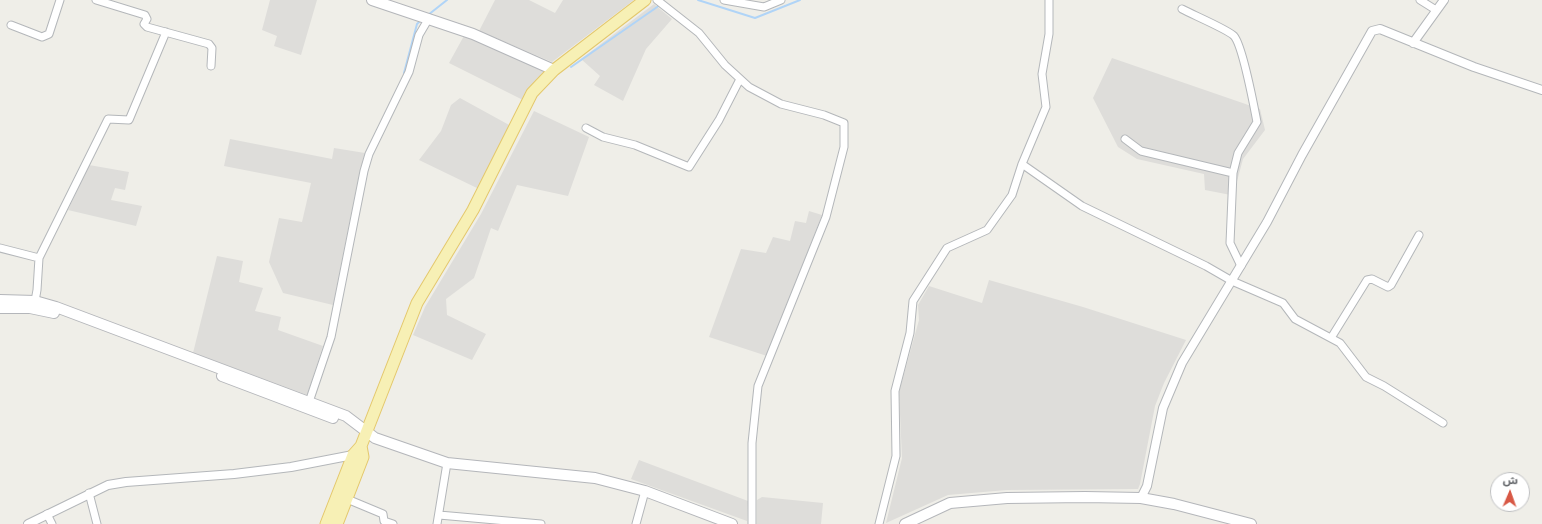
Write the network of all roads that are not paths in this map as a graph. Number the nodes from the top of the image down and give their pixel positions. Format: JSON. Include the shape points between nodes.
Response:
{"nodes":[{"id":1,"x":60,"y":0,"type":"edge"},
{"id":2,"x":96,"y":0,"type":"edge"},
{"id":3,"x":372,"y":0,"type":"edge"},
{"id":4,"x":645,"y":0,"type":"edge"},
{"id":5,"x":657,"y":0,"type":"edge"},
{"id":6,"x":724,"y":0,"type":"edge"},
{"id":7,"x":781,"y":0,"type":"edge"},
{"id":8,"x":1049,"y":0,"type":"edge"},
{"id":9,"x":1420,"y":0,"type":"edge"},
{"id":10,"x":1444,"y":0,"type":"edge"},
{"id":11,"x":1182,"y":9,"type":"dead end"},
{"id":12,"x":1436,"y":10,"type":"junction"},
{"id":13,"x":429,"y":18,"type":"junction"},
{"id":14,"x":11,"y":25,"type":"dead end"},
{"id":15,"x":166,"y":32,"type":"junction"},
{"id":16,"x":1413,"y":43,"type":"junction"},
{"id":17,"x":212,"y":66,"type":"dead end"},
{"id":18,"x":554,"y":70,"type":"junction"},
{"id":19,"x":740,"y":79,"type":"junction"},
{"id":20,"x":1542,"y":90,"type":"edge"},
{"id":21,"x":586,"y":128,"type":"dead end"},
{"id":22,"x":1125,"y":139,"type":"dead end"},
{"id":23,"x":1022,"y":164,"type":"junction"},
{"id":24,"x":1233,"y":173,"type":"junction"},
{"id":25,"x":1419,"y":235,"type":"dead end"},
{"id":26,"x":0,"y":248,"type":"edge"},
{"id":27,"x":38,"y":258,"type":"junction"},
{"id":28,"x":1241,"y":266,"type":"junction"},
{"id":29,"x":1232,"y":281,"type":"junction"},
{"id":30,"x":0,"y":300,"type":"edge"},
{"id":31,"x":35,"y":301,"type":"junction"},
{"id":32,"x":0,"y":308,"type":"edge"},
{"id":33,"x":1331,"y":338,"type":"junction"},
{"id":34,"x":309,"y":402,"type":"junction"},
{"id":35,"x":1443,"y":422,"type":"dead end"},
{"id":36,"x":366,"y":431,"type":"junction"},
{"id":37,"x":361,"y":446,"type":"junction"},
{"id":38,"x":353,"y":455,"type":"junction"},
{"id":39,"x":447,"y":462,"type":"junction"},
{"id":40,"x":645,"y":492,"type":"junction"},
{"id":41,"x":89,"y":493,"type":"junction"},
{"id":42,"x":1141,"y":498,"type":"junction"},
{"id":43,"x":347,"y":499,"type":"junction"},
{"id":44,"x":47,"y":514,"type":"junction"},
{"id":45,"x":439,"y":515,"type":"junction"},
{"id":46,"x":728,"y":523,"type":"edge"},
{"id":47,"x":28,"y":524,"type":"edge"},
{"id":48,"x":52,"y":524,"type":"edge"},
{"id":49,"x":97,"y":524,"type":"edge"},
{"id":50,"x":326,"y":524,"type":"edge"},
{"id":51,"x":337,"y":524,"type":"edge"},
{"id":52,"x":393,"y":524,"type":"edge"},
{"id":53,"x":437,"y":524,"type":"edge"},
{"id":54,"x":536,"y":524,"type":"edge"},
{"id":55,"x":636,"y":524,"type":"edge"},
{"id":56,"x":752,"y":524,"type":"edge"},
{"id":57,"x":879,"y":524,"type":"edge"},
{"id":58,"x":905,"y":524,"type":"edge"},
{"id":59,"x":1251,"y":524,"type":"edge"}],
"edges":[{"from":1,"to":14,"type":"street","via":[[46,37]]},
{"from":2,"to":15,"type":"street","via":[[144,15],[147,19],[145,26]]},
{"from":3,"to":13,"type":"main road"},
{"from":4,"to":18,"type":"main road"},
{"from":5,"to":19,"type":"street","via":[[699,33]]},
{"from":6,"to":7,"type":"street","via":[[764,8]]},
{"from":8,"to":23,"type":"street","via":[[1048,34],[1042,74],[1046,107]]},
{"from":9,"to":12,"type":"street"},
{"from":10,"to":12,"type":"street"},
{"from":11,"to":24,"type":"street","via":[[1234,35],[1238,44],[1257,122],[1238,153]]},
{"from":12,"to":16,"type":"street"},
{"from":13,"to":18,"type":"main road","via":[[473,34]]},
{"from":13,"to":34,"type":"street","via":[[419,35],[409,72],[369,154],[331,337]]},
{"from":15,"to":17,"type":"street","via":[[209,44],[212,48]]},
{"from":15,"to":27,"type":"street","via":[[129,120],[108,118]]},
{"from":16,"to":20,"type":"street"},
{"from":16,"to":28,"type":"street","via":[[1380,29],[1372,31]]},
{"from":18,"to":36,"type":"main road","via":[[532,93],[473,210],[417,303]]},
{"from":19,"to":21,"type":"street","via":[[689,168],[635,145],[603,137]]},
{"from":19,"to":56,"type":"street","via":[[749,87],[781,104],[844,123],[844,147],[826,217],[758,386],[752,443]]},
{"from":22,"to":24,"type":"street","via":[[1141,151]]},
{"from":23,"to":29,"type":"street","via":[[1082,206]]},
{"from":23,"to":57,"type":"street","via":[[1012,195],[986,230],[947,248],[913,301],[910,333],[895,391],[896,456]]},
{"from":24,"to":28,"type":"street","via":[[1230,243]]},
{"from":25,"to":33,"type":"street","via":[[1391,285],[1387,286],[1372,279],[1366,280]]},
{"from":26,"to":27,"type":"street"},
{"from":27,"to":31,"type":"street"},
{"from":28,"to":29,"type":"street"},
{"from":29,"to":33,"type":"street","via":[[1283,303],[1295,319]]},
{"from":29,"to":42,"type":"street","via":[[1192,344],[1170,386],[1147,486]]},
{"from":30,"to":31,"type":"main road"},
{"from":31,"to":34,"type":"main road"},
{"from":32,"to":36,"type":"main road","via":[[30,308],[59,315]]},
{"from":33,"to":35,"type":"street","via":[[1340,342],[1366,377]]},
{"from":34,"to":36,"type":"main road","via":[[346,416]]},
{"from":36,"to":37,"type":"main road"},
{"from":36,"to":39,"type":"main road","via":[[375,438]]},
{"from":37,"to":38,"type":"main road"},
{"from":37,"to":43,"type":"main road","via":[[363,457]]},
{"from":38,"to":41,"type":"street","via":[[291,468],[126,482],[108,485]]},
{"from":38,"to":50,"type":"main road"},
{"from":39,"to":40,"type":"main road","via":[[595,478]]},
{"from":39,"to":45,"type":"street"},
{"from":40,"to":46,"type":"main road"},
{"from":40,"to":55,"type":"street"},
{"from":41,"to":44,"type":"street"},
{"from":41,"to":49,"type":"street"},
{"from":42,"to":58,"type":"main road","via":[[1007,498],[950,503]]},
{"from":42,"to":59,"type":"main road"},
{"from":43,"to":51,"type":"main road"},
{"from":43,"to":52,"type":"street","via":[[383,514],[384,521]]},
{"from":44,"to":47,"type":"street"},
{"from":44,"to":48,"type":"street"},
{"from":45,"to":53,"type":"street"},
{"from":45,"to":54,"type":"street"}]}
